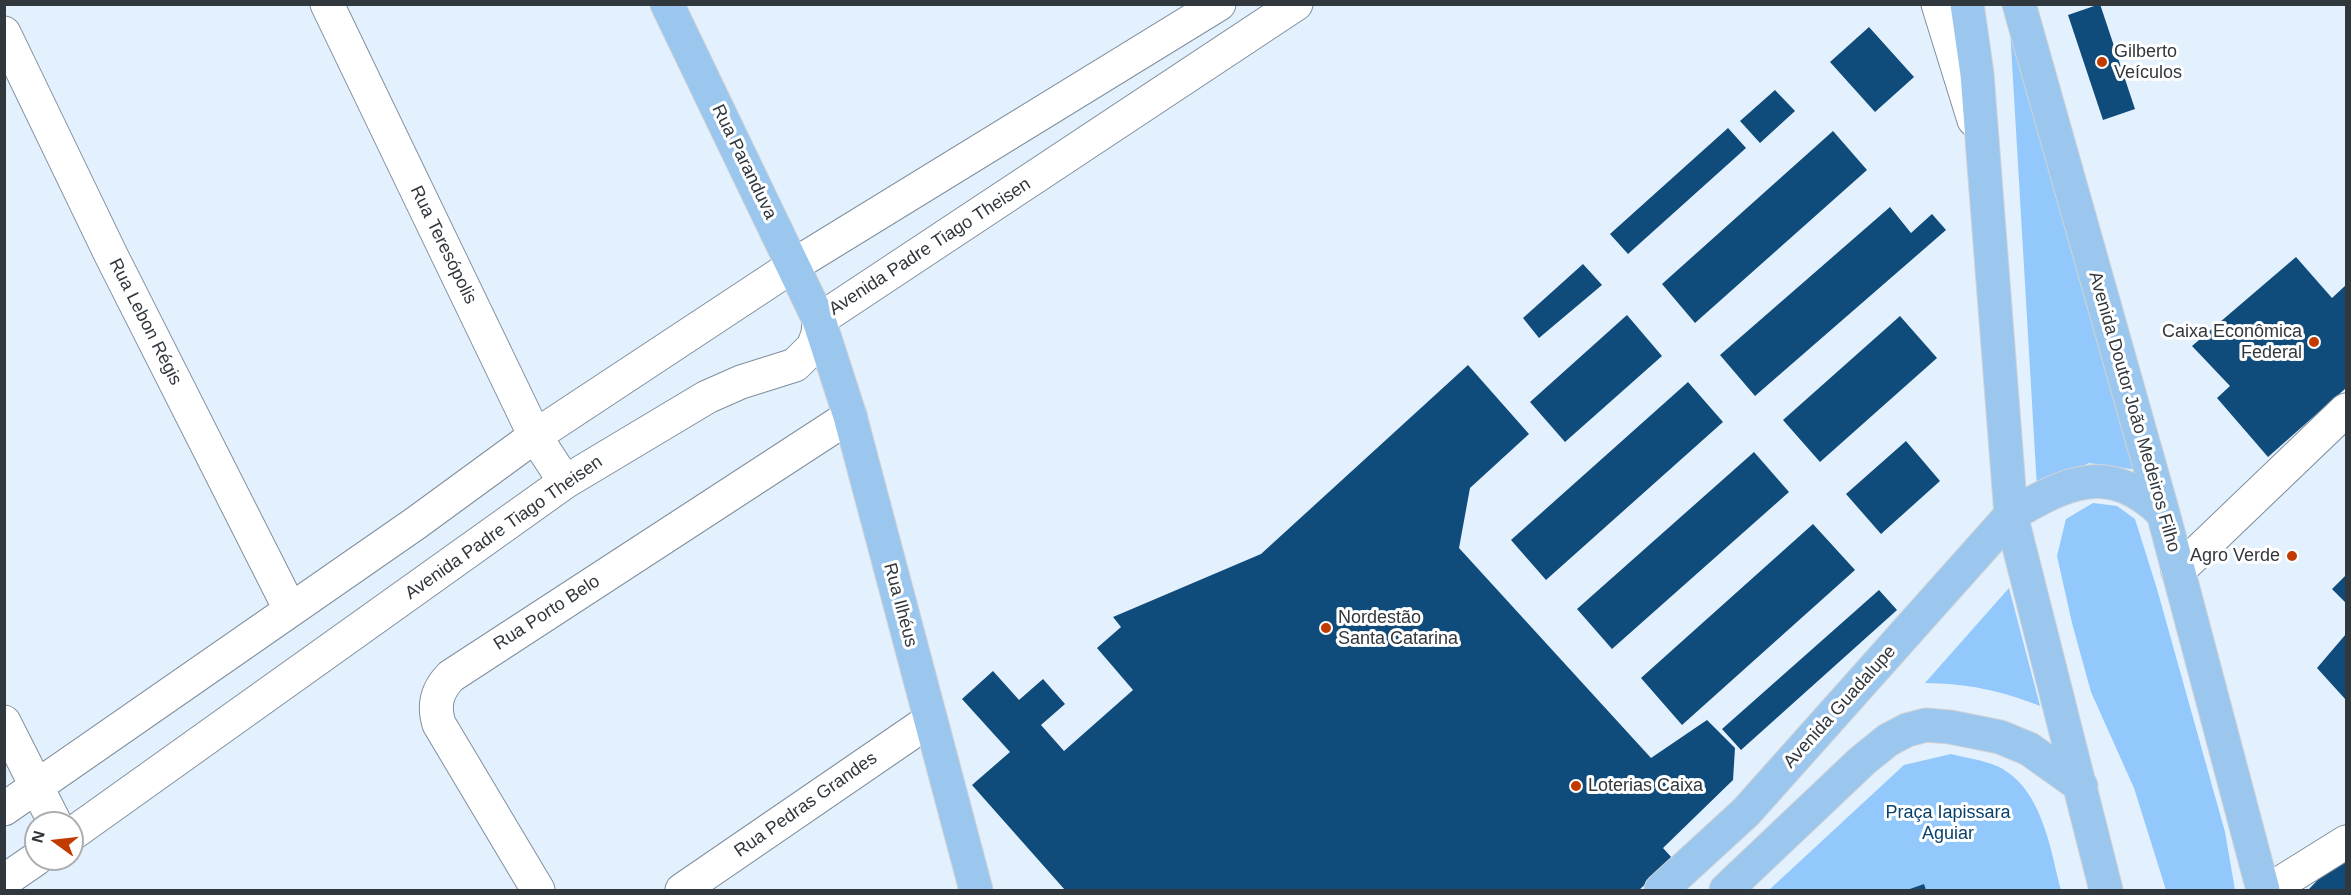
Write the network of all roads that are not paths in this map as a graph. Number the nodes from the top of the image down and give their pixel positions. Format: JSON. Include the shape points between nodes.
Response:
{"nodes":[{"id":1,"x":327,"y":4,"type":"edge"},
{"id":2,"x":667,"y":4,"type":"edge"},
{"id":3,"x":1219,"y":4,"type":"edge"},
{"id":4,"x":1296,"y":4,"type":"edge"},
{"id":5,"x":1938,"y":4,"type":"edge"},
{"id":6,"x":1967,"y":4,"type":"edge"},
{"id":7,"x":2024,"y":6,"type":"edge"},
{"id":8,"x":4,"y":33,"type":"edge"},
{"id":9,"x":1981,"y":143,"type":"junction"},
{"id":10,"x":794,"y":266,"type":"junction"},
{"id":11,"x":819,"y":320,"type":"junction"},
{"id":12,"x":2346,"y":410,"type":"edge"},
{"id":13,"x":850,"y":416,"type":"junction"},
{"id":14,"x":536,"y":436,"type":"junction"},
{"id":15,"x":565,"y":482,"type":"junction"},
{"id":16,"x":2163,"y":513,"type":"junction"},
{"id":17,"x":2011,"y":515,"type":"junction"},
{"id":18,"x":2178,"y":571,"type":"junction"},
{"id":19,"x":290,"y":609,"type":"junction"},
{"id":20,"x":930,"y":720,"type":"junction"},
{"id":21,"x":4,"y":722,"type":"edge"},
{"id":22,"x":36,"y":786,"type":"junction"},
{"id":23,"x":2081,"y":786,"type":"junction"},
{"id":24,"x":4,"y":809,"type":"edge"},
{"id":25,"x":50,"y":811,"type":"edge"},
{"id":26,"x":1746,"y":812,"type":"junction"},
{"id":27,"x":84,"y":825,"type":"edge"},
{"id":28,"x":2346,"y":842,"type":"edge"},
{"id":29,"x":24,"y":867,"type":"edge"},
{"id":30,"x":4,"y":881,"type":"edge"},
{"id":31,"x":537,"y":891,"type":"edge"},
{"id":32,"x":682,"y":891,"type":"edge"},
{"id":33,"x":976,"y":891,"type":"edge"},
{"id":34,"x":1660,"y":891,"type":"edge"},
{"id":35,"x":1706,"y":891,"type":"edge"},
{"id":36,"x":1726,"y":891,"type":"edge"},
{"id":37,"x":2106,"y":891,"type":"edge"},
{"id":38,"x":2263,"y":891,"type":"edge"},
{"id":39,"x":2269,"y":891,"type":"edge"}],
"edges":[{"from":1,"to":14,"type":"street","name":"Rua Teresópolis"},
{"from":2,"to":10,"type":"main road","name":"Rua Paranduva"},
{"from":3,"to":10,"type":"street"},
{"from":4,"to":11,"type":"street","name":"Avenida Padre Tiago Theisen"},
{"from":5,"to":9,"type":"street"},
{"from":6,"to":9,"type":"main road"},
{"from":7,"to":16,"type":"main road","name":"Avenida Doutor João Medeiros Filho"},
{"from":8,"to":19,"type":"street","name":"Rua Lebon Régis"},
{"from":9,"to":17,"type":"main road"},
{"from":10,"to":11,"type":"main road","name":"Rua Paranduva"},
{"from":10,"to":14,"type":"street"},
{"from":11,"to":13,"type":"main road","name":"Rua Ilhéus"},
{"from":11,"to":15,"type":"street","name":"Avenida Padre Tiago Theisen","via":[[813,347],[795,365],[707,397]]},
{"from":12,"to":18,"type":"street"},
{"from":13,"to":20,"type":"main road","name":"Rua Ilhéus"},
{"from":13,"to":31,"type":"street","name":"Rua Porto Belo","via":[[443,684],[436,703],[440,724]]},
{"from":14,"to":15,"type":"street","name":"Rua Teresópolis"},
{"from":14,"to":19,"type":"street"},
{"from":15,"to":27,"type":"street","name":"Avenida Padre Tiago Theisen"},
{"from":16,"to":17,"type":"main road","name":"Avenida Guadalupe","via":[[2146,497],[2110,483],[2085,480],[2060,488]]},
{"from":16,"to":18,"type":"main road","name":"Avenida Doutor João Medeiros Filho"},
{"from":17,"to":23,"type":"main road"},
{"from":17,"to":26,"type":"main road","name":"Avenida Guadalupe"},
{"from":18,"to":38,"type":"main road","name":"Avenida Doutor João Medeiros Filho"},
{"from":19,"to":22,"type":"street"},
{"from":20,"to":32,"type":"street","name":"Rua Pedras Grandes"},
{"from":20,"to":33,"type":"main road","name":"Rua Ilhéus"},
{"from":21,"to":22,"type":"street"},
{"from":22,"to":24,"type":"street"},
{"from":22,"to":25,"type":"street"},
{"from":23,"to":36,"type":"main road","via":[[2030,749],[2000,737],[1926,725],[1907,730],[1887,740],[1862,761]]},
{"from":23,"to":37,"type":"main road"},
{"from":26,"to":34,"type":"main road","name":"Avenida Guadalupe"},
{"from":26,"to":35,"type":"main road","via":[[1757,826],[1756,842]]},
{"from":28,"to":39,"type":"street"},
{"from":29,"to":30,"type":"street"}]}
